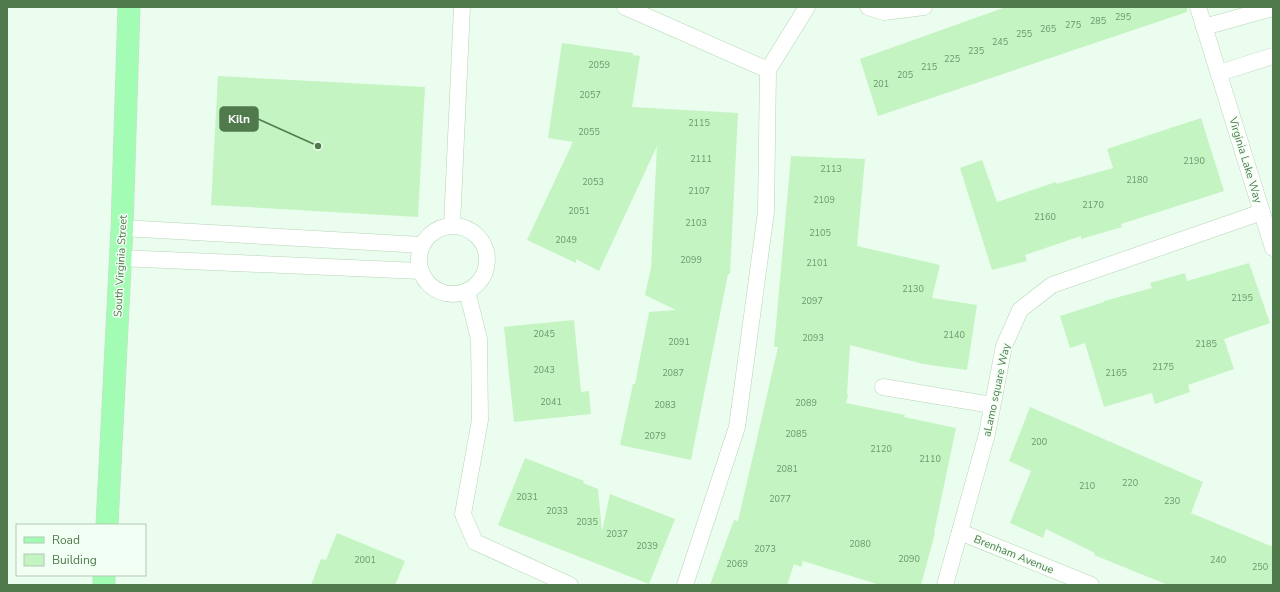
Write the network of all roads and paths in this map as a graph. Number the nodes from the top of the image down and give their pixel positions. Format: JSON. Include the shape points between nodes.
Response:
{"nodes":[{"id":1,"x":129,"y":7,"type":"edge"},
{"id":2,"x":462,"y":7,"type":"edge"},
{"id":3,"x":625,"y":7,"type":"edge"},
{"id":4,"x":807,"y":7,"type":"edge"},
{"id":5,"x":868,"y":7,"type":"edge"},
{"id":6,"x":924,"y":7,"type":"edge"},
{"id":7,"x":1198,"y":7,"type":"edge"},
{"id":8,"x":1273,"y":8,"type":"edge"},
{"id":9,"x":1204,"y":27,"type":"junction"},
{"id":10,"x":1273,"y":56,"type":"edge"},
{"id":11,"x":768,"y":70,"type":"junction"},
{"id":12,"x":1219,"y":73,"type":"junction"},
{"id":13,"x":1262,"y":212,"type":"junction"},
{"id":14,"x":452,"y":226,"type":"junction"},
{"id":15,"x":122,"y":228,"type":"junction"},
{"id":16,"x":422,"y":245,"type":"junction"},
{"id":17,"x":1273,"y":248,"type":"edge"},
{"id":18,"x":120,"y":258,"type":"junction"},
{"id":19,"x":421,"y":271,"type":"junction"},
{"id":20,"x":467,"y":291,"type":"junction"},
{"id":21,"x":883,"y":387,"type":"dead end"},
{"id":22,"x":992,"y":405,"type":"junction"},
{"id":23,"x":107,"y":524,"type":"edge"},
{"id":24,"x":960,"y":532,"type":"junction"},
{"id":25,"x":570,"y":585,"type":"edge"},
{"id":26,"x":684,"y":585,"type":"edge"},
{"id":27,"x":945,"y":585,"type":"edge"},
{"id":28,"x":1091,"y":585,"type":"edge"}],
"edges":[{"from":1,"to":15,"type":"main road","name":"South Virginia Street"},
{"from":2,"to":14,"type":"lane"},
{"from":3,"to":11,"type":"lane"},
{"from":4,"to":11,"type":"lane"},
{"from":5,"to":6,"type":"lane","via":[[884,12]]},
{"from":7,"to":9,"type":"lane","name":"Virginia Lake Way"},
{"from":8,"to":9,"type":"lane"},
{"from":9,"to":12,"type":"lane","name":"Virginia Lake Way"},
{"from":10,"to":12,"type":"lane"},
{"from":11,"to":26,"type":"lane","via":[[766,212],[737,427]]},
{"from":12,"to":13,"type":"lane","name":"Virginia Lake Way"},
{"from":13,"to":17,"type":"lane","name":"Virginia Lake Way"},
{"from":13,"to":22,"type":"lane","name":"aLamo square Way","via":[[1052,285],[1020,310],[1004,346]]},
{"from":14,"to":16,"type":"lane","via":[[434,231]]},
{"from":14,"to":20,"type":"lane","via":[[464,227],[474,232],[482,241],[486,252],[484,274],[478,284]]},
{"from":15,"to":16,"type":"lane"},
{"from":15,"to":18,"type":"main road","name":"South Virginia Street"},
{"from":16,"to":19,"type":"lane","via":[[419,262]]},
{"from":18,"to":19,"type":"lane"},
{"from":18,"to":23,"type":"main road","name":"South Virginia Street"},
{"from":19,"to":20,"type":"lane","via":[[426,281],[445,293],[457,294]]},
{"from":20,"to":25,"type":"lane","via":[[479,339],[480,420],[463,514],[476,542]]},
{"from":21,"to":22,"type":"lane"},
{"from":22,"to":24,"type":"lane","name":"aLamo square Way","via":[[987,434]]},
{"from":24,"to":27,"type":"lane","name":"aLamo square Way"},
{"from":24,"to":28,"type":"lane","name":"Brenham Avenue"}]}
